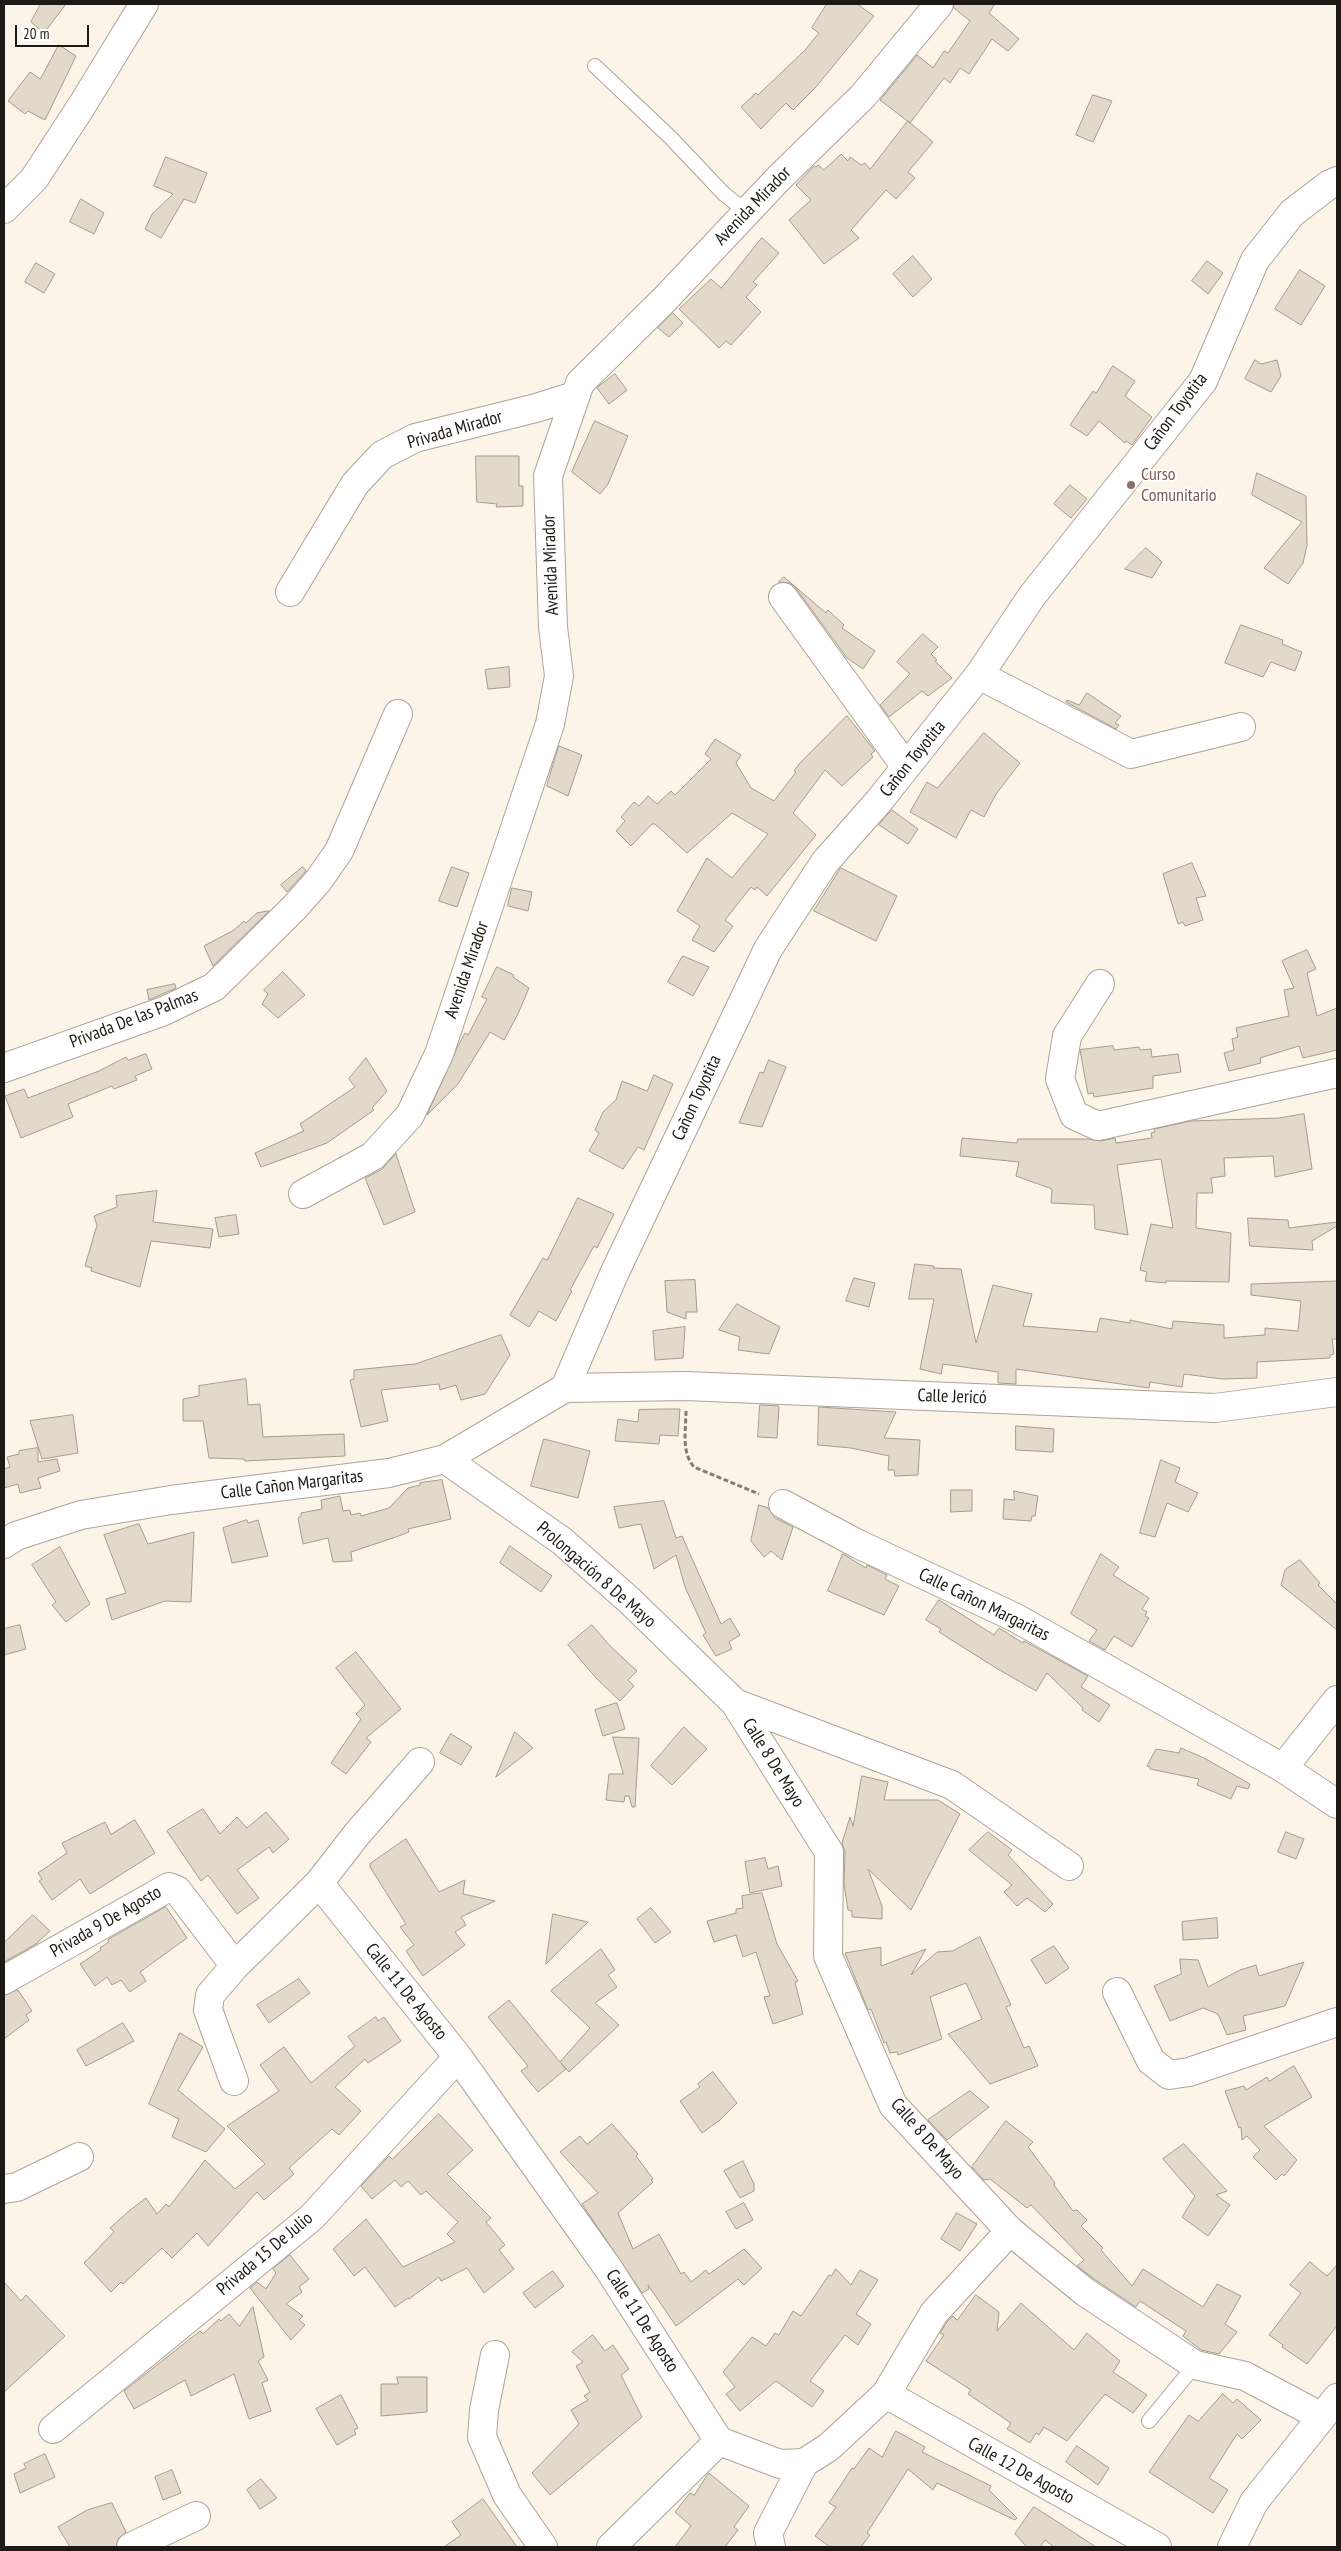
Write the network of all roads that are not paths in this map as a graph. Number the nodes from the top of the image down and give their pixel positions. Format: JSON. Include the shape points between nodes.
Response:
{"nodes":[{"id":1,"x":144,"y":4,"type":"edge"},
{"id":2,"x":939,"y":4,"type":"edge"},
{"id":3,"x":595,"y":66,"type":"dead end"},
{"id":4,"x":1337,"y":181,"type":"edge"},
{"id":5,"x":4,"y":209,"type":"edge"},
{"id":6,"x":747,"y":212,"type":"junction"},
{"id":7,"x":574,"y":396,"type":"junction"},
{"id":8,"x":290,"y":592,"type":"dead end"},
{"id":9,"x":783,"y":597,"type":"dead end"},
{"id":10,"x":979,"y":676,"type":"junction"},
{"id":11,"x":398,"y":714,"type":"dead end"},
{"id":12,"x":1241,"y":727,"type":"dead end"},
{"id":13,"x":906,"y":767,"type":"junction"},
{"id":14,"x":1100,"y":984,"type":"dead end"},
{"id":15,"x":4,"y":1068,"type":"edge"},
{"id":16,"x":1337,"y":1073,"type":"edge"},
{"id":17,"x":303,"y":1194,"type":"dead end"},
{"id":18,"x":565,"y":1388,"type":"junction"},
{"id":19,"x":1337,"y":1392,"type":"edge"},
{"id":20,"x":445,"y":1459,"type":"junction"},
{"id":21,"x":783,"y":1504,"type":"road end"},
{"id":22,"x":4,"y":1544,"type":"edge"},
{"id":23,"x":1337,"y":1700,"type":"edge"},
{"id":24,"x":735,"y":1703,"type":"junction"},
{"id":25,"x":420,"y":1762,"type":"dead end"},
{"id":26,"x":1283,"y":1768,"type":"junction"},
{"id":27,"x":1337,"y":1804,"type":"edge"},
{"id":28,"x":1069,"y":1866,"type":"dead end"},
{"id":29,"x":319,"y":1883,"type":"junction"},
{"id":30,"x":235,"y":1966,"type":"junction"},
{"id":31,"x":4,"y":1980,"type":"edge"},
{"id":32,"x":1117,"y":1992,"type":"dead end"},
{"id":33,"x":1337,"y":2022,"type":"edge"},
{"id":34,"x":458,"y":2057,"type":"junction"},
{"id":35,"x":234,"y":2081,"type":"dead end"},
{"id":36,"x":79,"y":2157,"type":"dead end"},
{"id":37,"x":4,"y":2189,"type":"edge"},
{"id":38,"x":1010,"y":2231,"type":"junction"},
{"id":39,"x":494,"y":2355,"type":"dead end"},
{"id":40,"x":1196,"y":2365,"type":"junction"},
{"id":41,"x":886,"y":2394,"type":"junction"},
{"id":42,"x":1330,"y":2407,"type":"edge"},
{"id":43,"x":1149,"y":2421,"type":"dead end"},
{"id":44,"x":53,"y":2429,"type":"dead end"},
{"id":45,"x":719,"y":2441,"type":"junction"},
{"id":46,"x":804,"y":2463,"type":"junction"},
{"id":47,"x":196,"y":2516,"type":"dead end"},
{"id":48,"x":131,"y":2547,"type":"edge"},
{"id":49,"x":543,"y":2547,"type":"edge"},
{"id":50,"x":611,"y":2547,"type":"edge"},
{"id":51,"x":771,"y":2547,"type":"edge"},
{"id":52,"x":1157,"y":2547,"type":"edge"},
{"id":53,"x":1232,"y":2547,"type":"edge"}],
"edges":[{"from":1,"to":5,"type":"street","via":[[82,108],[34,180]]},
{"from":2,"to":6,"type":"street","name":"Avenida Mirador","via":[[863,96]]},
{"from":3,"to":6,"type":"lane","via":[[724,194]]},
{"from":4,"to":10,"type":"street","name":"Cañon Toyotita","via":[[1292,213],[1255,260],[1203,381],[1032,596]]},
{"from":6,"to":7,"type":"street","name":"Avenida Mirador","via":[[580,383]]},
{"from":7,"to":8,"type":"street","name":"Privada Mirador","via":[[415,438],[382,455],[355,484]]},
{"from":7,"to":17,"type":"street","name":"Avenida Mirador","via":[[548,476],[553,628],[558,676],[550,724],[439,1054],[410,1115],[374,1156]]},
{"from":9,"to":13,"type":"street"},
{"from":10,"to":12,"type":"street","via":[[1131,754]]},
{"from":10,"to":13,"type":"street","name":"Cañon Toyotita"},
{"from":11,"to":15,"type":"street","name":"Privada De las Palmas","via":[[339,851],[294,908],[214,987],[164,1011]]},
{"from":13,"to":18,"type":"street","name":"Cañon Toyotita","via":[[826,862],[768,949],[614,1274]]},
{"from":14,"to":16,"type":"street","via":[[1066,1036],[1060,1080],[1074,1115],[1098,1126]]},
{"from":18,"to":19,"type":"street","name":"Calle Jericó","via":[[686,1386],[1215,1408]]},
{"from":18,"to":20,"type":"street","name":"Calle Cañon Margaritas"},
{"from":20,"to":22,"type":"street","name":"Calle Cañon Margaritas","via":[[389,1473],[171,1500],[81,1515],[16,1536]]},
{"from":20,"to":24,"type":"street","name":"Prolongación 8 De Mayo","via":[[562,1541]]},
{"from":21,"to":26,"type":"street","name":"Calle Cañon Margaritas","via":[[858,1544],[1014,1617]]},
{"from":23,"to":26,"type":"street"},
{"from":24,"to":28,"type":"street","via":[[952,1785]]},
{"from":24,"to":38,"type":"street","name":"Calle 8 De Mayo","via":[[829,1852],[828,1956],[893,2105]]},
{"from":25,"to":29,"type":"street"},
{"from":26,"to":27,"type":"street","name":"Calle Cañon Margaritas"},
{"from":29,"to":30,"type":"street"},
{"from":29,"to":34,"type":"street","name":"Calle 11 De Agosto"},
{"from":30,"to":31,"type":"street","name":"Privada 9 De Agosto","via":[[177,1890],[169,1886]]},
{"from":30,"to":35,"type":"street","via":[[210,1995],[208,2010]]},
{"from":32,"to":33,"type":"street","via":[[1151,2061],[1169,2074],[1189,2072]]},
{"from":34,"to":44,"type":"street","name":"Privada 15 De Julio","via":[[312,2217]]},
{"from":34,"to":45,"type":"street","name":"Calle 11 De Agosto","via":[[608,2268]]},
{"from":36,"to":37,"type":"street","via":[[17,2187]]},
{"from":38,"to":40,"type":"street","name":"Calle 8 De Mayo","via":[[1085,2292]]},
{"from":38,"to":41,"type":"street","via":[[934,2312]]},
{"from":39,"to":49,"type":"street","via":[[482,2437],[507,2495]]},
{"from":40,"to":42,"type":"street","name":"Calle 8 De Mayo","via":[[1245,2376]]},
{"from":40,"to":43,"type":"lane"},
{"from":41,"to":46,"type":"street","via":[[829,2447]]},
{"from":41,"to":52,"type":"street","name":"Calle 12 De Agosto"},
{"from":42,"to":53,"type":"street","via":[[1254,2502]]},
{"from":45,"to":46,"type":"street","via":[[780,2464]]},
{"from":45,"to":50,"type":"street"},
{"from":46,"to":51,"type":"street","via":[[768,2533]]},
{"from":47,"to":48,"type":"street"}]}
